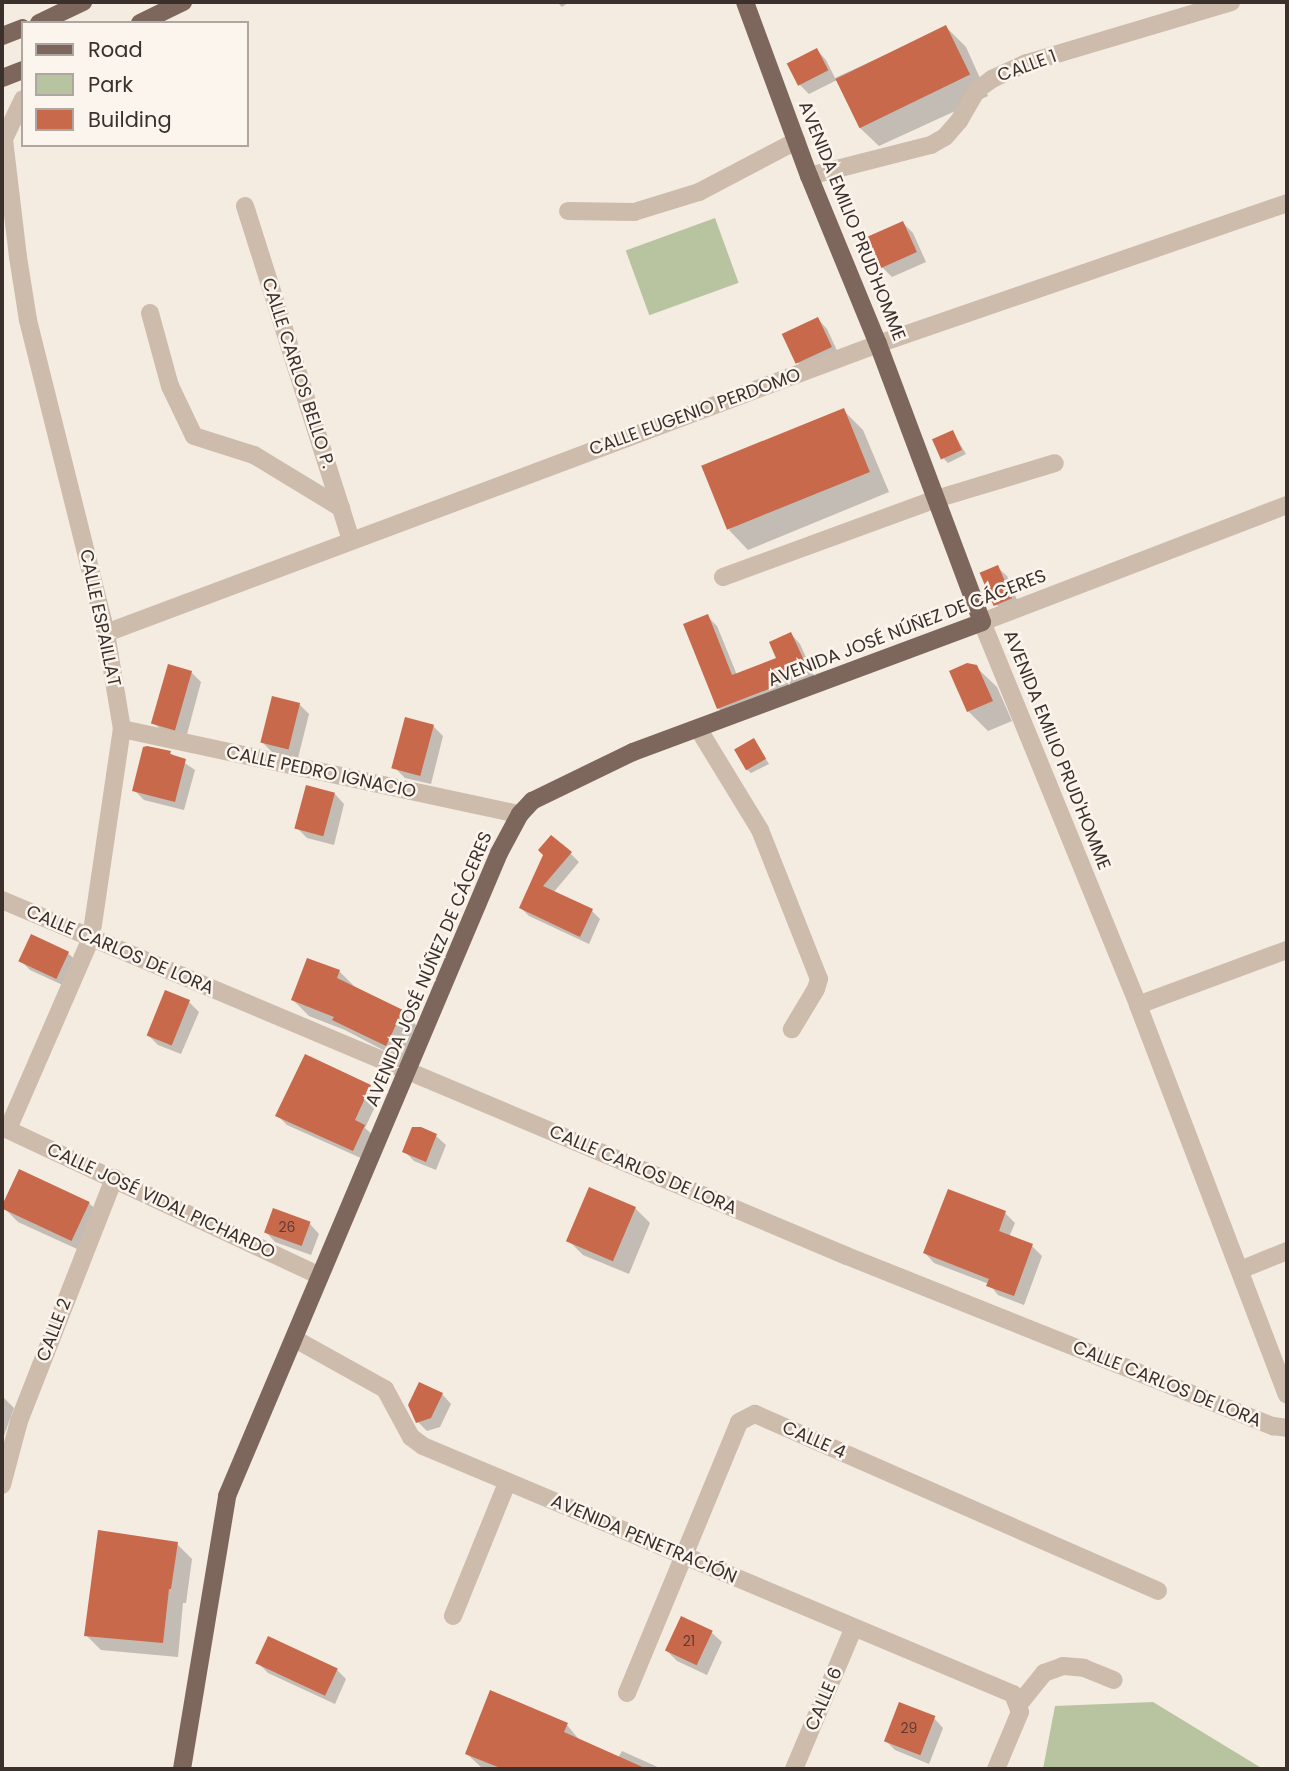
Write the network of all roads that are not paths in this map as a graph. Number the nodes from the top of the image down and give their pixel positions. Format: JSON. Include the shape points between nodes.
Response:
{"nodes":[{"id":1,"x":83,"y":2,"type":"edge"},
{"id":2,"x":183,"y":2,"type":"edge"},
{"id":3,"x":745,"y":2,"type":"edge"},
{"id":4,"x":1231,"y":2,"type":"edge"},
{"id":5,"x":51,"y":14,"type":"edge"},
{"id":6,"x":144,"y":21,"type":"edge"},
{"id":7,"x":21,"y":29,"type":"edge"},
{"id":8,"x":2,"y":36,"type":"edge"},
{"id":9,"x":21,"y":71,"type":"edge"},
{"id":10,"x":2,"y":78,"type":"edge"},
{"id":11,"x":21,"y":103,"type":"edge"},
{"id":12,"x":796,"y":141,"type":"junction"},
{"id":13,"x":809,"y":176,"type":"junction"},
{"id":14,"x":1287,"y":202,"type":"edge"},
{"id":15,"x":245,"y":206,"type":"dead end"},
{"id":16,"x":568,"y":211,"type":"dead end"},
{"id":17,"x":150,"y":313,"type":"dead end"},
{"id":18,"x":878,"y":344,"type":"junction"},
{"id":19,"x":1055,"y":463,"type":"dead end"},
{"id":20,"x":936,"y":499,"type":"junction"},
{"id":21,"x":1287,"y":505,"type":"edge"},
{"id":22,"x":341,"y":508,"type":"junction"},
{"id":23,"x":351,"y":541,"type":"junction"},
{"id":24,"x":723,"y":577,"type":"dead end"},
{"id":25,"x":982,"y":622,"type":"junction"},
{"id":26,"x":106,"y":633,"type":"junction"},
{"id":27,"x":122,"y":729,"type":"junction"},
{"id":28,"x":699,"y":730,"type":"junction"},
{"id":29,"x":520,"y":814,"type":"junction"},
{"id":30,"x":2,"y":900,"type":"edge"},
{"id":31,"x":91,"y":938,"type":"junction"},
{"id":32,"x":1287,"y":950,"type":"edge"},
{"id":33,"x":1138,"y":1005,"type":"junction"},
{"id":34,"x":792,"y":1029,"type":"dead end"},
{"id":35,"x":408,"y":1070,"type":"junction"},
{"id":36,"x":5,"y":1128,"type":"edge"},
{"id":37,"x":114,"y":1178,"type":"junction"},
{"id":38,"x":1287,"y":1251,"type":"edge"},
{"id":39,"x":1240,"y":1269,"type":"junction"},
{"id":40,"x":320,"y":1276,"type":"junction"},
{"id":41,"x":295,"y":1339,"type":"junction"},
{"id":42,"x":1287,"y":1395,"type":"edge"},
{"id":43,"x":1287,"y":1428,"type":"edge"},
{"id":44,"x":507,"y":1483,"type":"junction"},
{"id":45,"x":2,"y":1485,"type":"edge"},
{"id":46,"x":682,"y":1554,"type":"junction"},
{"id":47,"x":1158,"y":1591,"type":"dead end"},
{"id":48,"x":453,"y":1616,"type":"dead end"},
{"id":49,"x":853,"y":1629,"type":"junction"},
{"id":50,"x":1114,"y":1680,"type":"dead end"},
{"id":51,"x":627,"y":1693,"type":"dead end"},
{"id":52,"x":1019,"y":1704,"type":"junction"},
{"id":53,"x":182,"y":1769,"type":"edge"},
{"id":54,"x":794,"y":1769,"type":"edge"},
{"id":55,"x":996,"y":1769,"type":"edge"}],
"edges":[{"from":1,"to":5,"type":"main road"},
{"from":2,"to":6,"type":"main road"},
{"from":3,"to":12,"type":"main road","name":"AVENIDA EMILIO PRUD'HOMME"},
{"from":4,"to":13,"type":"street","name":"CALLE 1","via":[[1027,63],[977,90],[959,121],[931,145]]},
{"from":7,"to":8,"type":"main road"},
{"from":9,"to":10,"type":"main road"},
{"from":11,"to":26,"type":"street","name":"CALLE ESPAILLAT","via":[[4,139],[28,320]]},
{"from":12,"to":13,"type":"main road","name":"AVENIDA EMILIO PRUD'HOMME"},
{"from":12,"to":16,"type":"street","via":[[699,192],[635,212]]},
{"from":13,"to":18,"type":"main road","name":"AVENIDA EMILIO PRUD'HOMME"},
{"from":14,"to":18,"type":"street","name":"CALLE EUGENIO PERDOMO"},
{"from":15,"to":22,"type":"street","name":"CALLE CARLOS BELLO P."},
{"from":17,"to":22,"type":"street","via":[[170,386],[194,436],[254,455]]},
{"from":18,"to":20,"type":"main road","name":"AVENIDA EMILIO PRUD'HOMME"},
{"from":18,"to":23,"type":"street","name":"CALLE EUGENIO PERDOMO"},
{"from":19,"to":20,"type":"street"},
{"from":20,"to":24,"type":"street"},
{"from":20,"to":25,"type":"main road","name":"AVENIDA EMILIO PRUD'HOMME"},
{"from":21,"to":25,"type":"street","name":"AVENIDA JOSÉ NÚÑEZ DE CÁCERES"},
{"from":22,"to":23,"type":"street","name":"CALLE CARLOS BELLO P."},
{"from":23,"to":26,"type":"street","name":"CALLE EUGENIO PERDOMO"},
{"from":25,"to":28,"type":"main road","name":"AVENIDA JOSÉ NÚÑEZ DE CÁCERES"},
{"from":25,"to":33,"type":"street","name":"AVENIDA EMILIO PRUD'HOMME"},
{"from":26,"to":27,"type":"street","name":"CALLE ESPAILLAT"},
{"from":27,"to":29,"type":"street","name":"CALLE PEDRO IGNACIO"},
{"from":27,"to":31,"type":"street","name":"CALLE ESPAILLAT"},
{"from":28,"to":29,"type":"main road","name":"AVENIDA JOSÉ NÚÑEZ DE CÁCERES","via":[[633,752],[532,801]]},
{"from":28,"to":34,"type":"street","via":[[760,830],[818,979]]},
{"from":29,"to":35,"type":"main road","name":"AVENIDA JOSÉ NÚÑEZ DE CÁCERES","via":[[499,853]]},
{"from":30,"to":31,"type":"street","name":"CALLE CARLOS DE LORA"},
{"from":31,"to":35,"type":"street","name":"CALLE CARLOS DE LORA"},
{"from":31,"to":36,"type":"street","name":"CALLE ESPAILLAT"},
{"from":32,"to":33,"type":"street"},
{"from":33,"to":39,"type":"street","name":"AVENIDA EMILIO PRUD'HOMME"},
{"from":35,"to":40,"type":"main road","name":"AVENIDA JOSÉ NÚÑEZ DE CÁCERES"},
{"from":35,"to":43,"type":"street","name":"CALLE CARLOS DE LORA","via":[[847,1256]]},
{"from":36,"to":37,"type":"street","name":"CALLE JOSÉ VIDAL PICHARDO"},
{"from":37,"to":40,"type":"street","name":"CALLE JOSÉ VIDAL PICHARDO"},
{"from":37,"to":45,"type":"street","name":"CALLE 2","via":[[19,1421]]},
{"from":38,"to":39,"type":"street"},
{"from":39,"to":42,"type":"street","name":"AVENIDA EMILIO PRUD'HOMME"},
{"from":40,"to":41,"type":"main road","name":"AVENIDA JOSÉ NÚÑEZ DE CÁCERES"},
{"from":41,"to":44,"type":"street","name":"AVENIDA PENETRACIÓN","via":[[385,1389],[411,1437],[423,1446]]},
{"from":41,"to":53,"type":"main road","name":"AVENIDA JOSÉ NÚÑEZ DE CÁCERES","via":[[227,1496]]},
{"from":44,"to":46,"type":"street","name":"AVENIDA PENETRACIÓN"},
{"from":44,"to":48,"type":"street"},
{"from":46,"to":47,"type":"street","name":"CALLE 4","via":[[738,1422],[755,1414]]},
{"from":46,"to":49,"type":"street","name":"AVENIDA PENETRACIÓN"},
{"from":46,"to":51,"type":"street","name":"CALLE 4"},
{"from":49,"to":52,"type":"street","name":"AVENIDA PENETRACIÓN","via":[[996,1686]]},
{"from":49,"to":54,"type":"street","name":"CALLE 6"},
{"from":50,"to":52,"type":"street","via":[[1084,1668],[1063,1666],[1044,1673]]},
{"from":52,"to":55,"type":"street","via":[[1017,1724]]}]}
